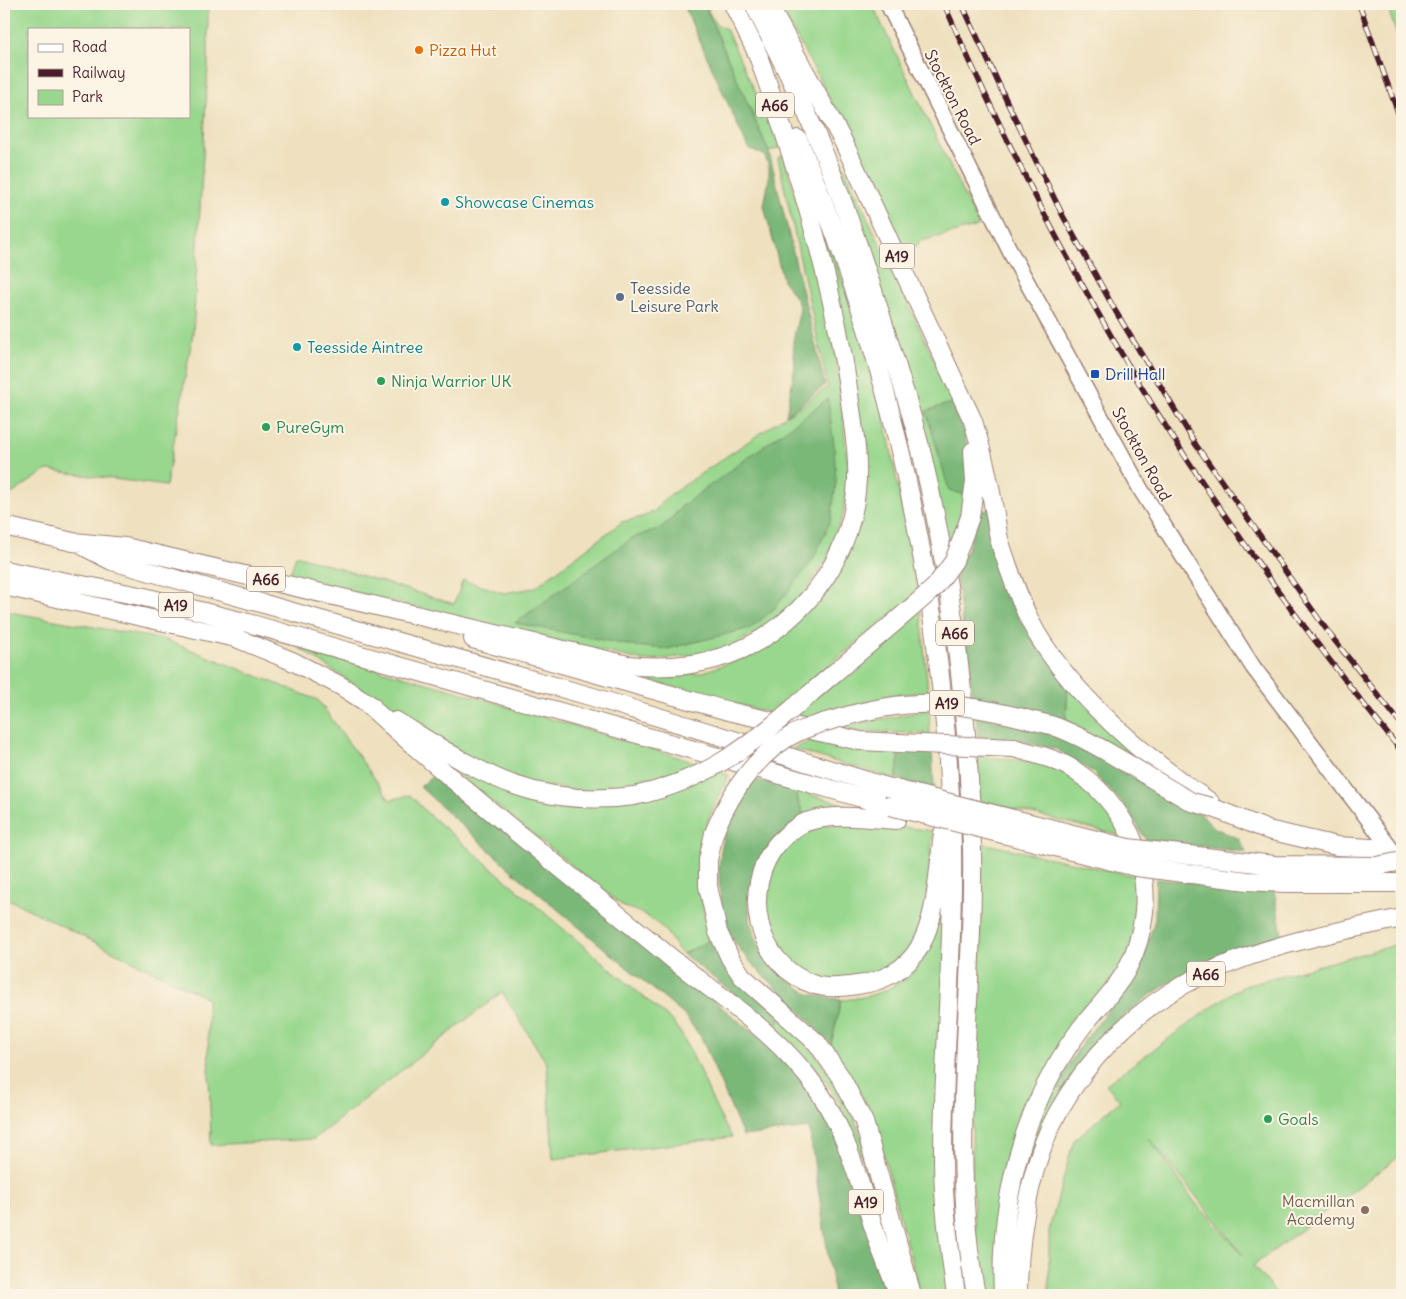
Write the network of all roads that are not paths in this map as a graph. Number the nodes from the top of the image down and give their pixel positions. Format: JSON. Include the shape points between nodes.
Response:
{"nodes":[{"id":1,"x":733,"y":4,"type":"edge"},
{"id":2,"x":754,"y":4,"type":"edge"},
{"id":3,"x":768,"y":4,"type":"edge"},
{"id":4,"x":888,"y":4,"type":"edge"},
{"id":5,"x":755,"y":48,"type":"junction"},
{"id":6,"x":950,"y":372,"type":"junction"},
{"id":7,"x":4,"y":526,"type":"edge"},
{"id":8,"x":73,"y":542,"type":"junction"},
{"id":9,"x":4,"y":570,"type":"edge"},
{"id":10,"x":35,"y":577,"type":"junction"},
{"id":11,"x":4,"y":586,"type":"edge"},
{"id":12,"x":407,"y":615,"type":"junction"},
{"id":13,"x":172,"y":623,"type":"junction"},
{"id":14,"x":363,"y":700,"type":"junction"},
{"id":15,"x":950,"y":785,"type":"junction"},
{"id":16,"x":1211,"y":807,"type":"junction"},
{"id":17,"x":893,"y":813,"type":"junction"},
{"id":18,"x":1402,"y":856,"type":"edge"},
{"id":19,"x":1402,"y":862,"type":"edge"},
{"id":20,"x":1402,"y":883,"type":"edge"},
{"id":21,"x":1402,"y":918,"type":"edge"},
{"id":22,"x":899,"y":1295,"type":"edge"},
{"id":23,"x":912,"y":1295,"type":"edge"},
{"id":24,"x":956,"y":1295,"type":"edge"},
{"id":25,"x":976,"y":1295,"type":"edge"},
{"id":26,"x":1003,"y":1295,"type":"edge"},
{"id":27,"x":1018,"y":1295,"type":"edge"}],
"edges":[{"from":1,"to":5,"type":"highway","number":"A66"},
{"from":2,"to":25,"type":"highway","number":"A66","via":[[814,129],[873,291],[922,456],[949,593],[970,792],[971,936],[963,1161],[965,1210]]},
{"from":3,"to":6,"type":"highway","number":"A19","via":[[843,141]]},
{"from":4,"to":19,"type":"main road","name":"Stockton Road","via":[[1011,253],[1141,490],[1253,667]]},
{"from":5,"to":12,"type":"highway","number":"A66","via":[[795,162],[816,238],[836,321],[854,429],[858,473],[852,515],[837,558],[825,578],[796,613],[760,641],[718,659],[673,667],[628,665]]},
{"from":5,"to":15,"type":"highway","number":"A66","via":[[821,193],[887,393],[922,550]]},
{"from":6,"to":14,"type":"highway","number":"A19","bridge":true,"via":[[972,445],[975,481],[970,517],[954,561],[935,586],[728,760],[673,786],[634,796],[576,799],[538,793],[510,785],[467,764]]},
{"from":6,"to":16,"type":"highway","number":"A19","via":[[973,421],[982,450],[998,536],[1006,561],[1037,633],[1101,714],[1181,782],[1210,802]]},
{"from":7,"to":8,"type":"highway","number":"A19"},
{"from":8,"to":12,"type":"highway","number":"A66","via":[[125,547],[298,586]]},
{"from":8,"to":19,"type":"highway","number":"A19","bridge":true,"via":[[112,560],[593,697],[887,787],[1128,848],[1274,865],[1377,866]]},
{"from":9,"to":10,"type":"highway","number":"A19"},
{"from":10,"to":13,"type":"highway","number":"A19"},
{"from":10,"to":17,"type":"highway","number":"A19","via":[[140,596],[316,641]]},
{"from":11,"to":13,"type":"highway","number":"A19"},
{"from":12,"to":26,"type":"highway","number":"A66","bridge":true,"via":[[492,645],[732,712],[860,741],[1014,748],[1047,757],[1073,769],[1097,788],[1130,833],[1140,860],[1146,888],[1143,926],[1126,971],[1079,1030],[1054,1069],[1034,1111],[1018,1155],[1008,1200],[1003,1247]]},
{"from":13,"to":14,"type":"highway","number":"A19","via":[[262,647]]},
{"from":14,"to":22,"type":"highway","number":"A19","via":[[414,747],[678,964],[754,1022],[796,1061],[822,1097],[849,1153]]},
{"from":15,"to":17,"type":"highway","number":"A66","via":[[930,917],[919,947],[904,966],[884,979],[840,987],[816,986],[796,977],[765,941],[757,919],[760,873],[770,853],[785,835],[804,823]]},
{"from":15,"to":24,"type":"highway","number":"A66","via":[[951,924],[943,1163]]},
{"from":16,"to":18,"type":"highway","number":"A19","via":[[1268,830],[1337,846],[1388,849]]},
{"from":16,"to":23,"type":"highway","number":"A19","bridge":true,"via":[[1192,802],[1058,727],[987,709],[918,702],[848,715],[786,738],[742,780],[725,805],[708,860],[708,886],[718,932],[742,976],[817,1043],[842,1079],[864,1122]]},
{"from":17,"to":20,"type":"highway","number":"A66","bridge":true,"via":[[1136,867],[1248,881]]},
{"from":21,"to":27,"type":"highway","number":"A66","via":[[1325,934],[1229,964],[1185,984],[1146,1009],[1112,1039],[1058,1112],[1042,1150],[1022,1232]]}]}
